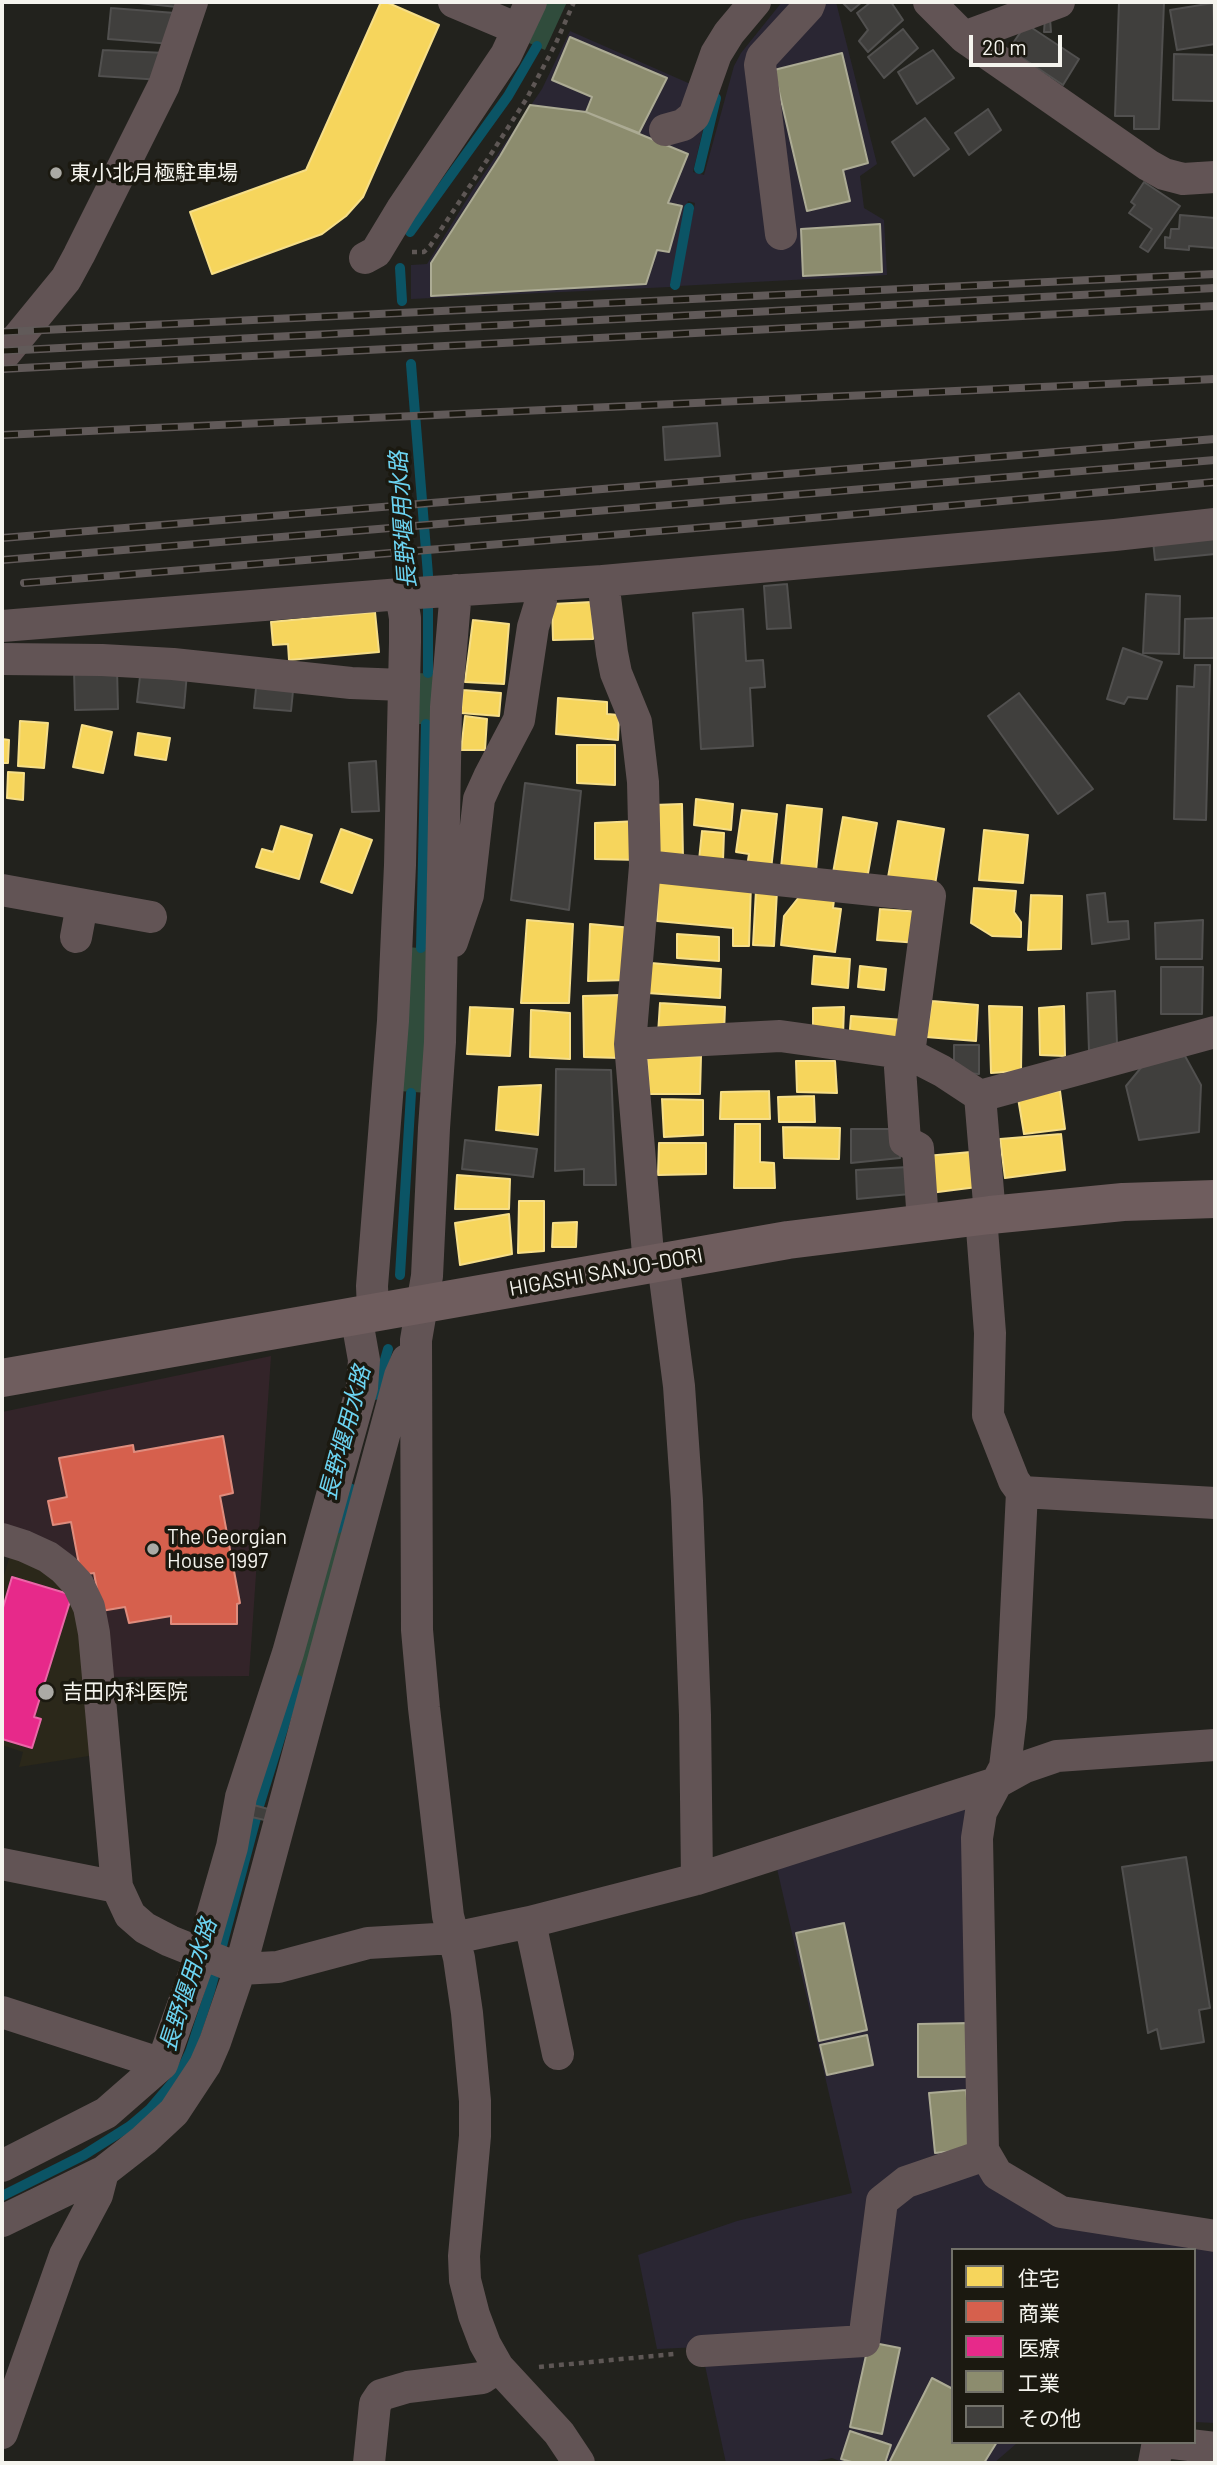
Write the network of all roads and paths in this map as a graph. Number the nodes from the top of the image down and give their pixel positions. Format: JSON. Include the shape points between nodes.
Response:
{"nodes":[{"id":1,"x":192,"y":2,"type":"edge"},
{"id":2,"x":454,"y":2,"type":"edge"},
{"id":3,"x":574,"y":2,"type":"edge"},
{"id":4,"x":755,"y":2,"type":"edge"},
{"id":5,"x":810,"y":2,"type":"edge"},
{"id":6,"x":929,"y":2,"type":"edge"},
{"id":7,"x":1059,"y":2,"type":"edge"},
{"id":8,"x":525,"y":15,"type":"edge"},
{"id":9,"x":964,"y":37,"type":"junction"},
{"id":10,"x":665,"y":130,"type":"dead end"},
{"id":11,"x":1215,"y":177,"type":"edge"},
{"id":12,"x":781,"y":234,"type":"dead end"},
{"id":13,"x":373,"y":252,"type":"joint"},
{"id":14,"x":2,"y":357,"type":"edge"},
{"id":15,"x":1215,"y":524,"type":"edge"},
{"id":16,"x":603,"y":581,"type":"junction"},
{"id":17,"x":542,"y":585,"type":"junction"},
{"id":18,"x":451,"y":591,"type":"junction"},
{"id":19,"x":406,"y":594,"type":"junction"},
{"id":20,"x":2,"y":626,"type":"edge"},
{"id":21,"x":2,"y":659,"type":"edge"},
{"id":22,"x":403,"y":685,"type":"junction"},
{"id":23,"x":645,"y":866,"type":"junction"},
{"id":24,"x":2,"y":890,"type":"edge"},
{"id":25,"x":82,"y":905,"type":"junction"},
{"id":26,"x":152,"y":915,"type":"dead end"},
{"id":27,"x":76,"y":937,"type":"dead end"},
{"id":28,"x":443,"y":967,"type":"junction"},
{"id":29,"x":1215,"y":1032,"type":"edge"},
{"id":30,"x":630,"y":1044,"type":"junction"},
{"id":31,"x":904,"y":1054,"type":"junction"},
{"id":32,"x":980,"y":1096,"type":"junction"},
{"id":33,"x":1215,"y":1199,"type":"edge"},
{"id":34,"x":986,"y":1215,"type":"junction"},
{"id":35,"x":923,"y":1223,"type":"junction"},
{"id":36,"x":656,"y":1264,"type":"junction"},
{"id":37,"x":365,"y":1313,"type":"junction"},
{"id":38,"x":419,"y":1322,"type":"junction"},
{"id":39,"x":2,"y":1378,"type":"edge"},
{"id":40,"x":1022,"y":1492,"type":"junction"},
{"id":41,"x":1215,"y":1503,"type":"edge"},
{"id":42,"x":2,"y":1539,"type":"edge"},
{"id":43,"x":1215,"y":1745,"type":"edge"},
{"id":44,"x":996,"y":1783,"type":"junction"},
{"id":45,"x":2,"y":1864,"type":"edge"},
{"id":46,"x":696,"y":1879,"type":"junction"},
{"id":47,"x":117,"y":1887,"type":"junction"},
{"id":48,"x":530,"y":1922,"type":"junction"},
{"id":49,"x":454,"y":1938,"type":"junction"},
{"id":50,"x":218,"y":1960,"type":"junction"},
{"id":51,"x":2,"y":2012,"type":"edge"},
{"id":52,"x":558,"y":2054,"type":"dead end"},
{"id":53,"x":162,"y":2064,"type":"junction"},
{"id":54,"x":985,"y":2155,"type":"junction"},
{"id":55,"x":2,"y":2166,"type":"edge"},
{"id":56,"x":103,"y":2172,"type":"junction"},
{"id":57,"x":2,"y":2221,"type":"edge"},
{"id":58,"x":1215,"y":2236,"type":"edge"},
{"id":59,"x":702,"y":2351,"type":"joint"},
{"id":60,"x":504,"y":2375,"type":"junction"},
{"id":61,"x":2,"y":2433,"type":"edge"},
{"id":62,"x":1161,"y":2444,"type":"edge"},
{"id":63,"x":1181,"y":2444,"type":"edge"},
{"id":64,"x":1215,"y":2448,"type":"edge"},
{"id":65,"x":369,"y":2463,"type":"edge"},
{"id":66,"x":579,"y":2463,"type":"edge"},
{"id":67,"x":1154,"y":2463,"type":"edge"}],
"edges":[{"from":1,"to":14,"type":"street","via":[[164,85],[79,255],[66,279]]},
{"from":2,"to":8,"type":"street"},
{"from":3,"to":13,"type":"path","via":[[527,98],[430,247],[424,252]]},
{"from":4,"to":10,"type":"street","via":[[716,54],[694,116]]},
{"from":5,"to":12,"type":"street","via":[[767,50],[760,65]]},
{"from":6,"to":9,"type":"street"},
{"from":7,"to":9,"type":"street"},
{"from":8,"to":13,"type":"street","via":[[506,55]]},
{"from":9,"to":11,"type":"street","via":[[1164,174],[1183,179]]},
{"from":15,"to":16,"type":"street"},
{"from":16,"to":17,"type":"street"},
{"from":16,"to":23,"type":"street","via":[[614,663],[636,722]]},
{"from":17,"to":18,"type":"street"},
{"from":17,"to":28,"type":"street","via":[[519,719],[479,799],[468,895]]},
{"from":18,"to":19,"type":"street"},
{"from":18,"to":28,"type":"street"},
{"from":19,"to":20,"type":"street"},
{"from":19,"to":22,"type":"street"},
{"from":21,"to":22,"type":"street","via":[[173,663]]},
{"from":22,"to":37,"type":"street","via":[[394,1021],[372,1286]]},
{"from":23,"to":30,"type":"street"},
{"from":23,"to":31,"type":"street","via":[[930,896]]},
{"from":24,"to":25,"type":"street"},
{"from":25,"to":26,"type":"street"},
{"from":25,"to":27,"type":"street"},
{"from":28,"to":38,"type":"street","via":[[427,1276]]},
{"from":29,"to":32,"type":"street"},
{"from":30,"to":31,"type":"street","via":[[780,1036]]},
{"from":30,"to":36,"type":"street"},
{"from":31,"to":32,"type":"street","via":[[942,1071]]},
{"from":31,"to":35,"type":"street","via":[[905,1141],[918,1148]]},
{"from":32,"to":34,"type":"street"},
{"from":33,"to":34,"type":"main road","name":"HIGASHI SANJO-DORI"},
{"from":34,"to":35,"type":"main road","name":"HIGASHI SANJO-DORI"},
{"from":34,"to":40,"type":"street","via":[[989,1415]]},
{"from":35,"to":36,"type":"main road","name":"HIGASHI SANJO-DORI","via":[[788,1240]]},
{"from":36,"to":38,"type":"main road","name":"HIGASHI SANJO-DORI"},
{"from":36,"to":46,"type":"street","via":[[679,1387],[687,1501]]},
{"from":37,"to":38,"type":"main road","name":"HIGASHI SANJO-DORI"},
{"from":37,"to":39,"type":"main road","name":"HIGASHI SANJO-DORI"},
{"from":37,"to":50,"type":"street","via":[[362,1388],[288,1653],[241,1797]]},
{"from":38,"to":49,"type":"street","via":[[417,1630]]},
{"from":38,"to":50,"type":"street"},
{"from":40,"to":41,"type":"street"},
{"from":40,"to":44,"type":"street","via":[[1011,1717],[1005,1767]]},
{"from":42,"to":47,"type":"street","via":[[48,1557],[64,1569],[89,1607]]},
{"from":43,"to":44,"type":"street","via":[[1057,1756]]},
{"from":44,"to":46,"type":"street"},
{"from":44,"to":54,"type":"street","via":[[981,1812],[977,1838]]},
{"from":45,"to":47,"type":"street"},
{"from":46,"to":48,"type":"street"},
{"from":47,"to":50,"type":"street","via":[[130,1915],[145,1928]]},
{"from":48,"to":49,"type":"street"},
{"from":48,"to":52,"type":"street"},
{"from":49,"to":50,"type":"street","via":[[368,1943],[278,1967]]},
{"from":49,"to":60,"type":"street","via":[[475,2101],[465,2280],[474,2315]]},
{"from":50,"to":53,"type":"street"},
{"from":50,"to":56,"type":"street","via":[[215,2042],[190,2090],[174,2112]]},
{"from":51,"to":53,"type":"street"},
{"from":53,"to":55,"type":"street","via":[[106,2113]]},
{"from":54,"to":58,"type":"street","via":[[996,2174],[1061,2212]]},
{"from":54,"to":59,"type":"street","via":[[906,2182],[882,2201],[864,2342]]},
{"from":56,"to":57,"type":"street"},
{"from":56,"to":61,"type":"street","via":[[97,2195],[65,2255]]},
{"from":59,"to":60,"type":"path","via":[[522,2368]]},
{"from":60,"to":65,"type":"street","via":[[408,2387],[382,2395],[375,2404]]},
{"from":60,"to":66,"type":"street","via":[[559,2433]]},
{"from":62,"to":67,"type":"street"},
{"from":63,"to":64,"type":"street"}]}
